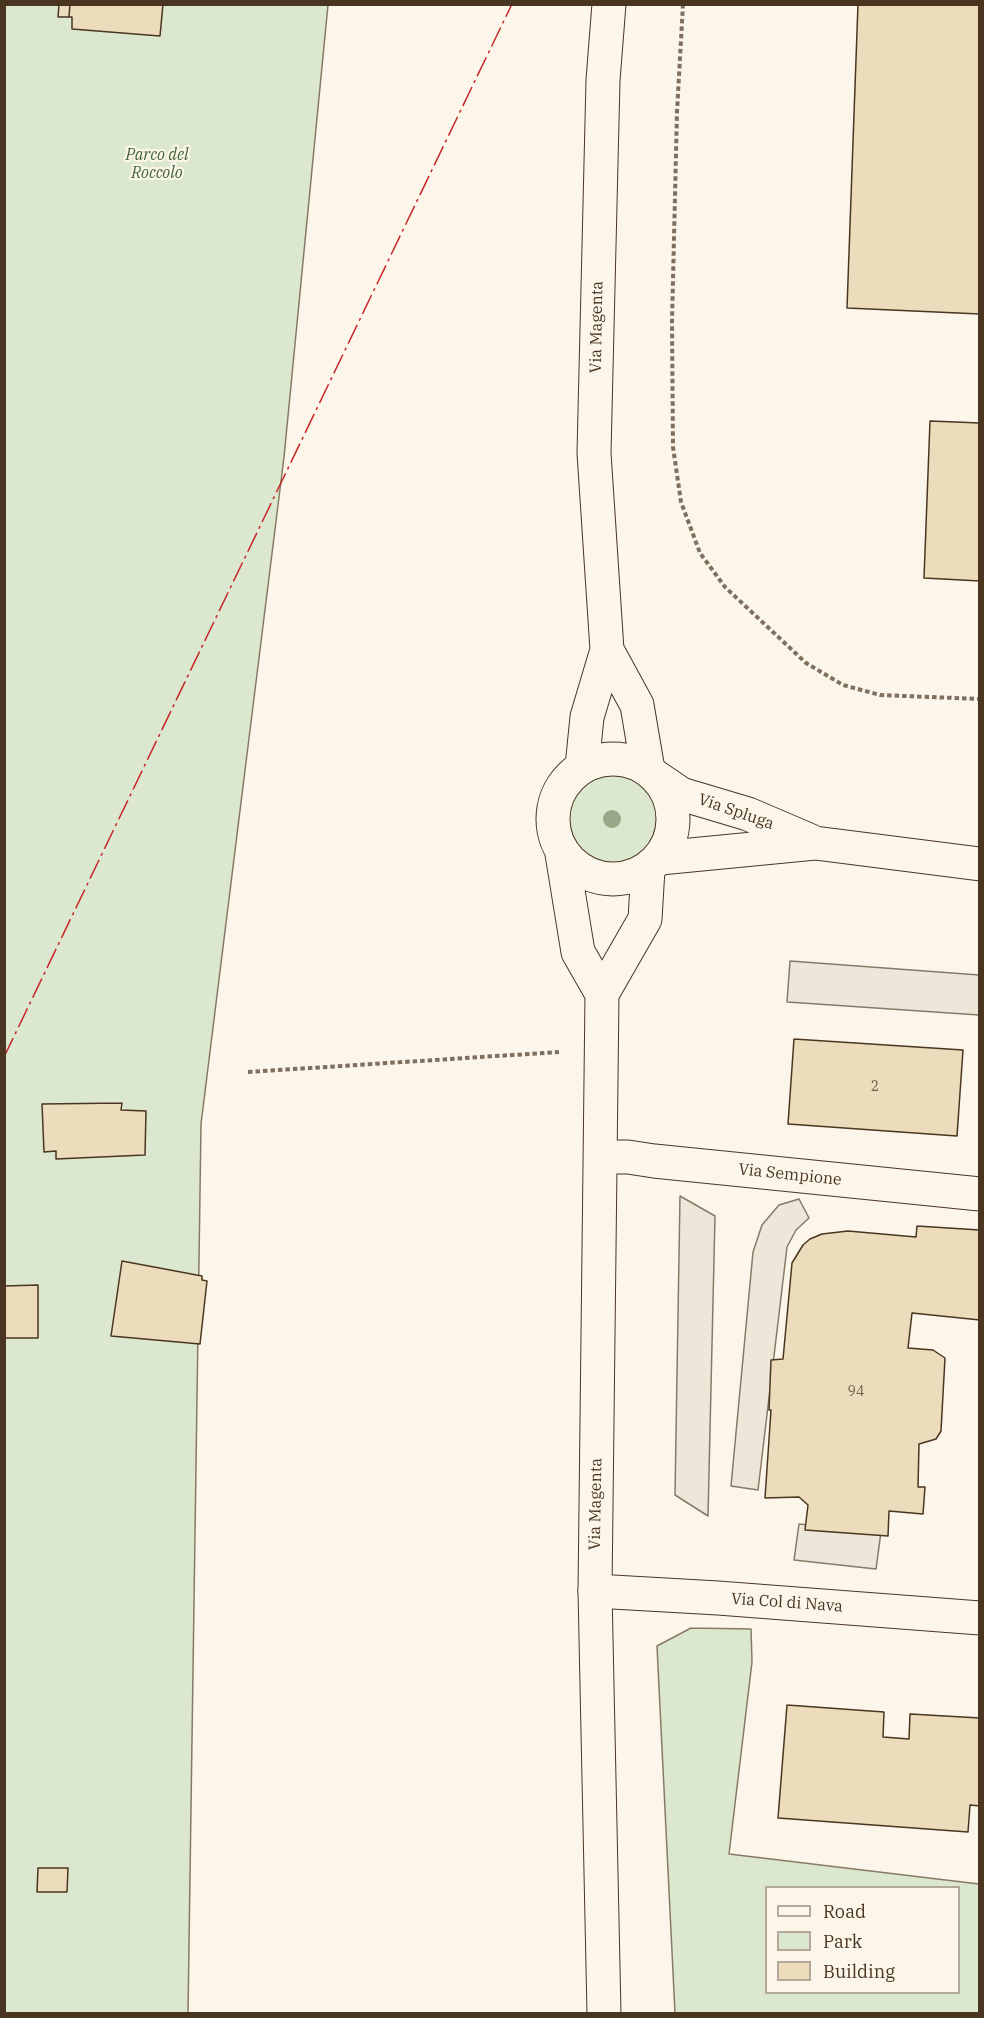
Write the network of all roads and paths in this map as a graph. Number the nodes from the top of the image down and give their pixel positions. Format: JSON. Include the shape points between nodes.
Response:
{"nodes":[{"id":1,"x":609,"y":4,"type":"edge"},
{"id":2,"x":682,"y":4,"type":"edge"},
{"id":3,"x":607,"y":650,"type":"junction"},
{"id":4,"x":980,"y":699,"type":"edge"},
{"id":5,"x":582,"y":767,"type":"junction"},
{"id":6,"x":653,"y":774,"type":"junction"},
{"id":7,"x":815,"y":843,"type":"junction"},
{"id":8,"x":562,"y":854,"type":"junction"},
{"id":9,"x":654,"y":863,"type":"junction"},
{"id":10,"x":980,"y":864,"type":"edge"},
{"id":11,"x":602,"y":994,"type":"junction"},
{"id":12,"x":603,"y":1050,"type":"junction"},
{"id":13,"x":248,"y":1072,"type":"dead end"},
{"id":14,"x":601,"y":1157,"type":"junction"},
{"id":15,"x":980,"y":1194,"type":"edge"},
{"id":16,"x":595,"y":1591,"type":"junction"},
{"id":17,"x":980,"y":1618,"type":"edge"},
{"id":18,"x":604,"y":2013,"type":"edge"}],
"edges":[{"from":1,"to":3,"type":"street","name":"Via Magenta","via":[[603,80],[594,453]]},
{"from":2,"to":4,"type":"path","via":[[672,322],[673,447],[681,502],[700,553],[725,587],[806,663],[843,685],[880,695]]},
{"from":3,"to":5,"type":"street","name":"Via Magenta","via":[[587,717]]},
{"from":3,"to":6,"type":"street","name":"Via Magenta","via":[[637,705]]},
{"from":5,"to":6,"type":"street","via":[[617,758],[636,763]]},
{"from":5,"to":8,"type":"street","via":[[556,797],[555,836]]},
{"from":6,"to":7,"type":"street","name":"Via Spluga","via":[[681,794],[748,814]]},
{"from":6,"to":9,"type":"street","via":[[670,798],[674,818],[670,839]]},
{"from":7,"to":9,"type":"street","name":"Via Spluga"},
{"from":7,"to":10,"type":"street","name":"Via Spluga"},
{"from":8,"to":9,"type":"street","via":[[576,868],[595,877],[615,880],[635,876]]},
{"from":8,"to":11,"type":"street","name":"Via Magenta","via":[[578,952]]},
{"from":9,"to":11,"type":"street","via":[[645,919]]},
{"from":11,"to":12,"type":"street","name":"Via Magenta"},
{"from":12,"to":13,"type":"path"},
{"from":12,"to":14,"type":"street","name":"Via Magenta"},
{"from":14,"to":15,"type":"street","name":"Via Sempione"},
{"from":14,"to":16,"type":"street","name":"Via Magenta"},
{"from":16,"to":17,"type":"street","name":"Via Col di Nava"},
{"from":16,"to":18,"type":"street","name":"Via Magenta"}]}
